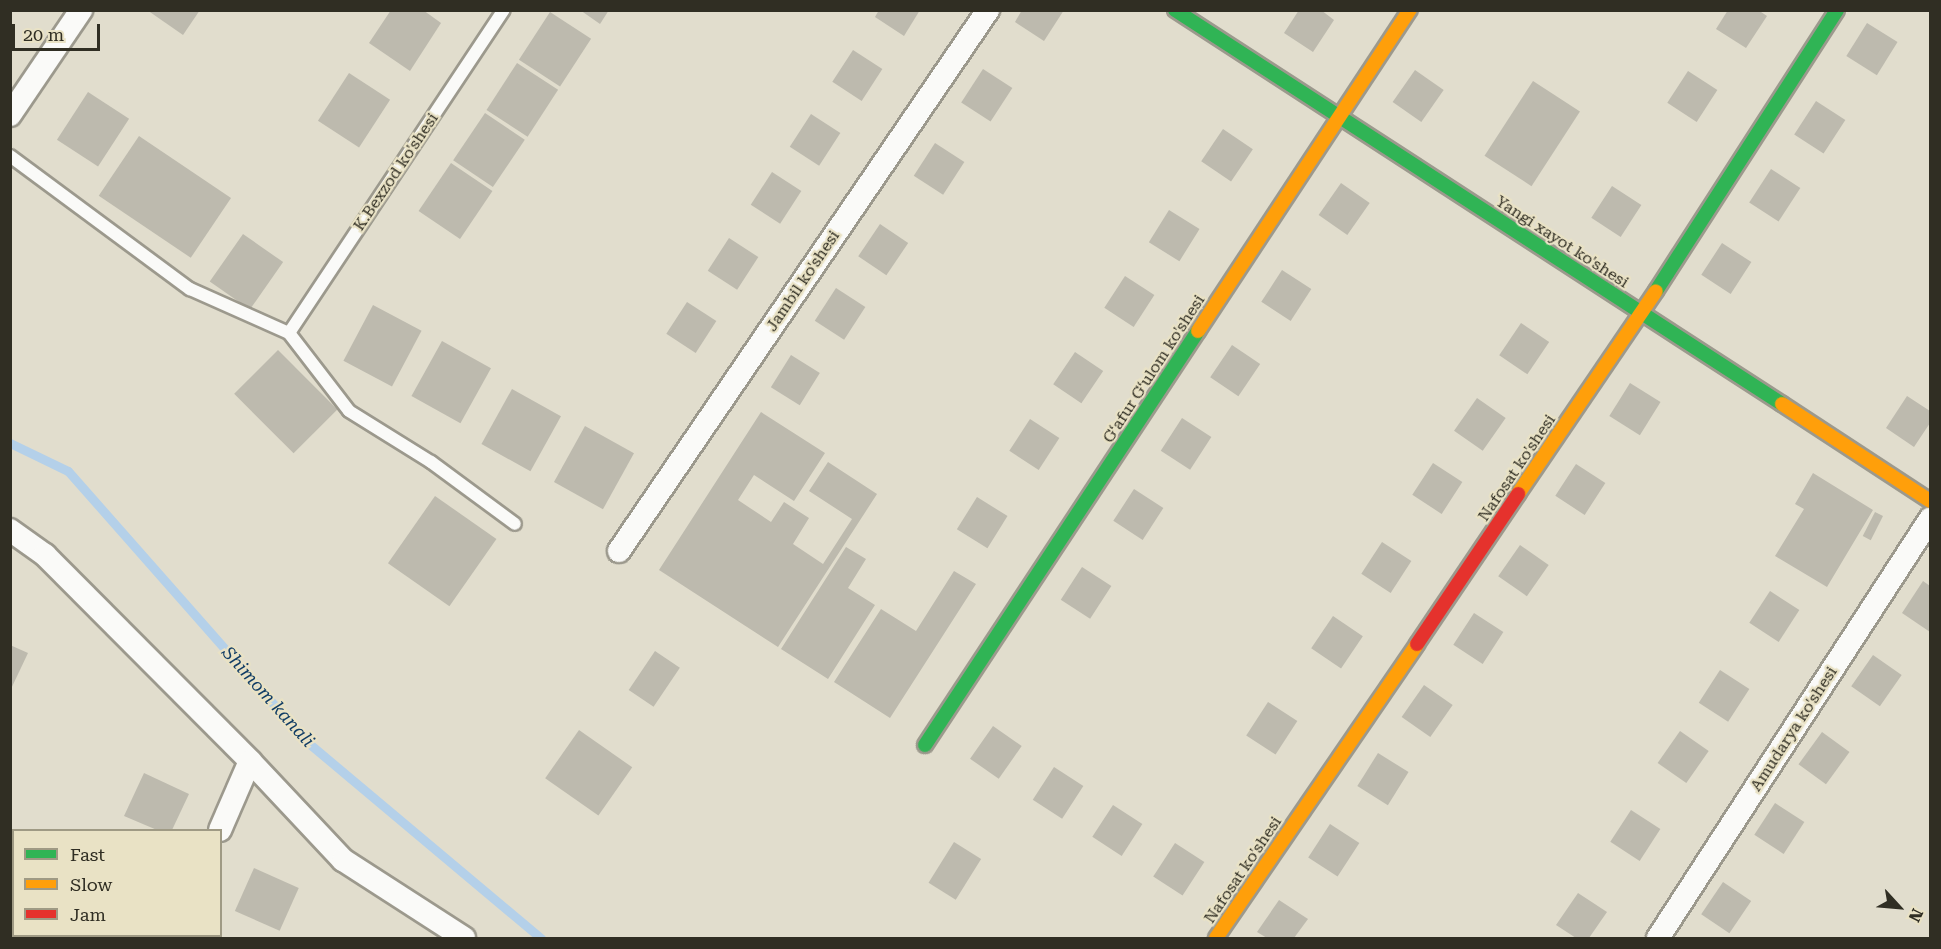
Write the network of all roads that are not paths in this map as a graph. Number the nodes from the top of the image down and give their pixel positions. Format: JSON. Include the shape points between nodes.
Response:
{"nodes":[{"id":1,"x":81,"y":10,"type":"edge"},
{"id":2,"x":504,"y":10,"type":"edge"},
{"id":3,"x":988,"y":10,"type":"edge"},
{"id":4,"x":1175,"y":10,"type":"edge"},
{"id":5,"x":1410,"y":10,"type":"edge"},
{"id":6,"x":1836,"y":10,"type":"edge"},
{"id":7,"x":10,"y":115,"type":"edge"},
{"id":8,"x":1340,"y":116,"type":"junction"},
{"id":9,"x":10,"y":156,"type":"edge"},
{"id":10,"x":1641,"y":314,"type":"junction"},
{"id":11,"x":289,"y":333,"type":"junction"},
{"id":12,"x":1930,"y":501,"type":"edge"},
{"id":13,"x":1930,"y":519,"type":"edge"},
{"id":14,"x":515,"y":524,"type":"dead end"},
{"id":15,"x":10,"y":530,"type":"edge"},
{"id":16,"x":619,"y":551,"type":"dead end"},
{"id":17,"x":925,"y":745,"type":"dead end"},
{"id":18,"x":250,"y":761,"type":"junction"},
{"id":19,"x":221,"y":829,"type":"edge"},
{"id":20,"x":464,"y":939,"type":"edge"},
{"id":21,"x":1216,"y":939,"type":"edge"},
{"id":22,"x":1658,"y":939,"type":"edge"}],
"edges":[{"from":1,"to":7,"type":"street"},
{"from":2,"to":11,"type":"lane","name":"K.Bexzod ko'shesi"},
{"from":3,"to":16,"type":"street","name":"Jambil ko'shesi"},
{"from":4,"to":8,"type":"street","name":"Yangi xayot ko'shesi"},
{"from":5,"to":8,"type":"street","name":"Gʻafur Gʻulom ko'shesi"},
{"from":6,"to":10,"type":"street","name":"Nafosat ko'shesi"},
{"from":8,"to":10,"type":"street","name":"Yangi xayot ko'shesi"},
{"from":8,"to":17,"type":"street","name":"Gʻafur Gʻulom ko'shesi"},
{"from":9,"to":11,"type":"lane","via":[[190,289]]},
{"from":10,"to":12,"type":"street","name":"Yangi xayot ko'shesi"},
{"from":10,"to":21,"type":"street","name":"Nafosat ko'shesi"},
{"from":11,"to":14,"type":"lane","via":[[349,411],[430,462]]},
{"from":13,"to":22,"type":"street","name":"Amudarya ko'shesi"},
{"from":15,"to":18,"type":"street","via":[[45,555]]},
{"from":18,"to":19,"type":"street"},
{"from":18,"to":20,"type":"street","via":[[343,860]]}]}
